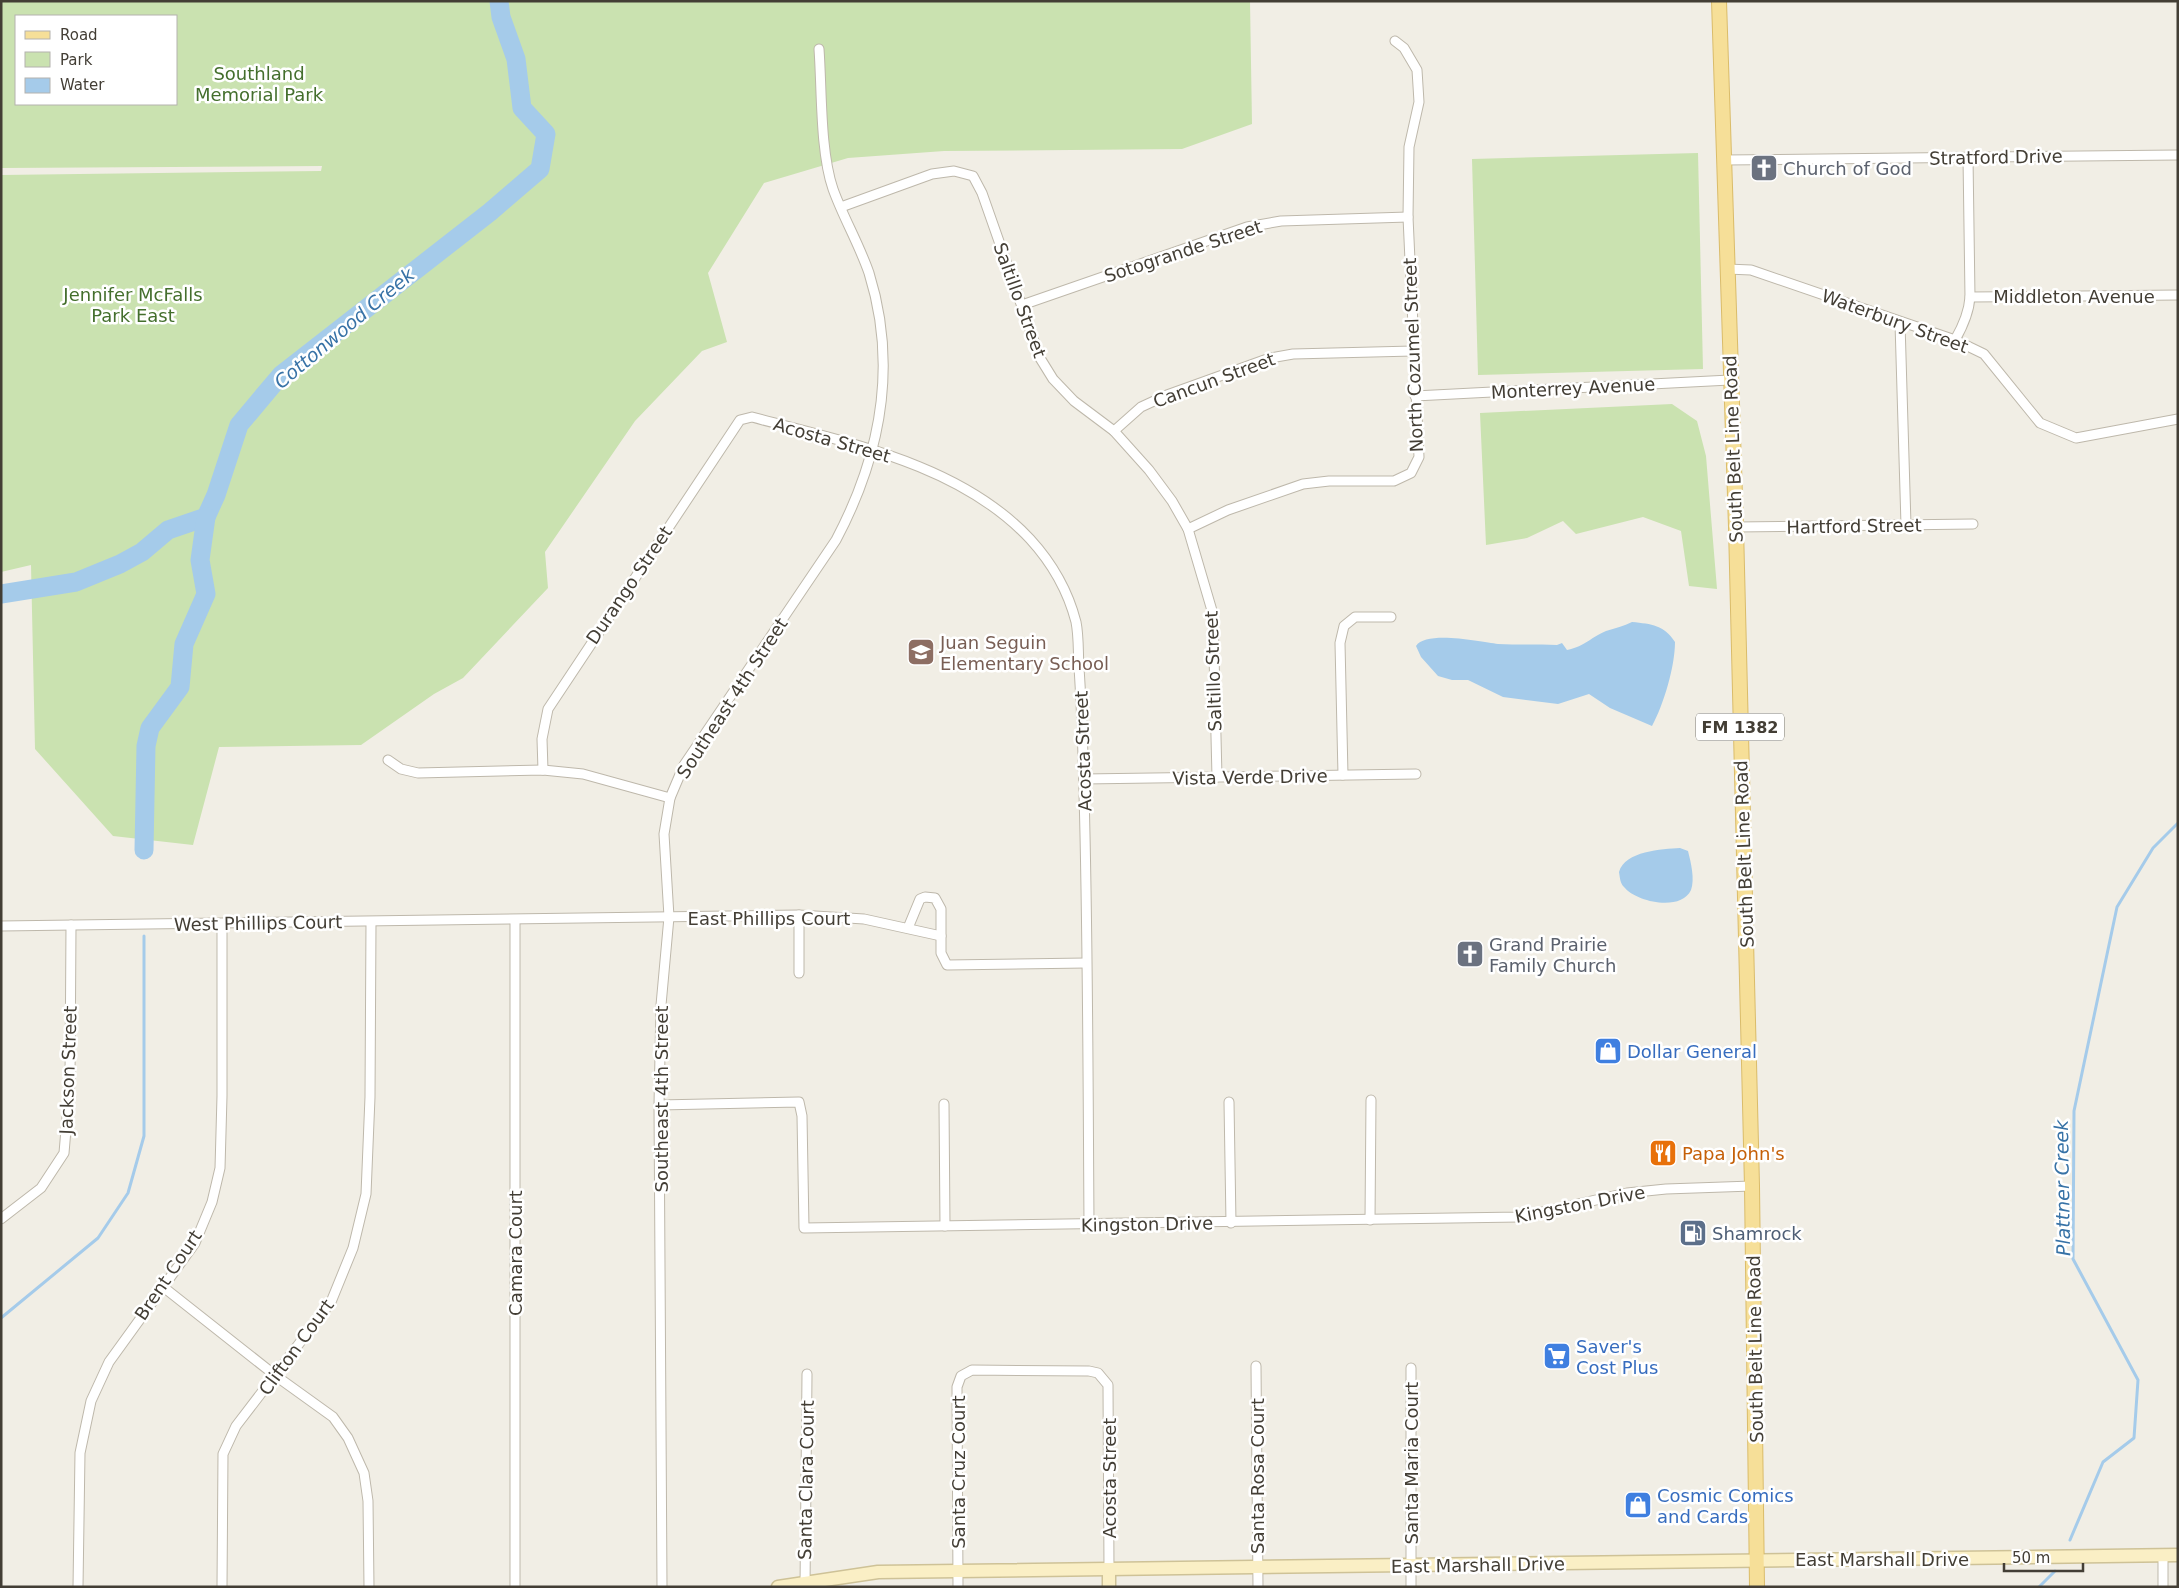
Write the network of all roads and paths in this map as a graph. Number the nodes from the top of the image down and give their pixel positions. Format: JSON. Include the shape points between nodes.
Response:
{"nodes":[{"id":1,"x":1719,"y":1,"type":"edge"},
{"id":2,"x":1395,"y":41,"type":"dead end"},
{"id":3,"x":819,"y":49,"type":"dead end"},
{"id":4,"x":2178,"y":155,"type":"edge"},
{"id":5,"x":1968,"y":157,"type":"junction"},
{"id":6,"x":1724,"y":160,"type":"junction"},
{"id":7,"x":841,"y":207,"type":"junction"},
{"id":8,"x":1408,"y":217,"type":"junction"},
{"id":9,"x":1727,"y":269,"type":"junction"},
{"id":10,"x":2178,"y":295,"type":"edge"},
{"id":11,"x":1970,"y":296,"type":"junction"},
{"id":12,"x":1022,"y":305,"type":"junction"},
{"id":13,"x":1900,"y":322,"type":"junction"},
{"id":14,"x":1955,"y":340,"type":"junction"},
{"id":15,"x":1413,"y":351,"type":"junction"},
{"id":16,"x":1730,"y":380,"type":"junction"},
{"id":17,"x":1415,"y":396,"type":"junction"},
{"id":18,"x":752,"y":416,"type":"joint"},
{"id":19,"x":2178,"y":419,"type":"edge"},
{"id":20,"x":1114,"y":431,"type":"junction"},
{"id":21,"x":873,"y":450,"type":"junction"},
{"id":22,"x":1973,"y":524,"type":"dead end"},
{"id":23,"x":1906,"y":525,"type":"junction"},
{"id":24,"x":1736,"y":527,"type":"junction"},
{"id":25,"x":1188,"y":529,"type":"junction"},
{"id":26,"x":1391,"y":617,"type":"dead end"},
{"id":27,"x":388,"y":760,"type":"dead end"},
{"id":28,"x":543,"y":770,"type":"junction"},
{"id":29,"x":1416,"y":774,"type":"dead end"},
{"id":30,"x":1343,"y":776,"type":"junction"},
{"id":31,"x":1216,"y":778,"type":"junction"},
{"id":32,"x":1084,"y":780,"type":"junction"},
{"id":33,"x":670,"y":798,"type":"junction"},
{"id":34,"x":799,"y":915,"type":"junction"},
{"id":35,"x":670,"y":918,"type":"junction"},
{"id":36,"x":515,"y":920,"type":"junction"},
{"id":37,"x":371,"y":922,"type":"junction"},
{"id":38,"x":222,"y":924,"type":"junction"},
{"id":39,"x":71,"y":925,"type":"junction"},
{"id":40,"x":1,"y":926,"type":"edge"},
{"id":41,"x":908,"y":928,"type":"junction"},
{"id":42,"x":941,"y":936,"type":"junction"},
{"id":43,"x":1086,"y":962,"type":"junction"},
{"id":44,"x":798,"y":973,"type":"dead end"},
{"id":45,"x":1371,"y":1100,"type":"dead end"},
{"id":46,"x":1229,"y":1102,"type":"dead end"},
{"id":47,"x":944,"y":1104,"type":"dead end"},
{"id":48,"x":659,"y":1105,"type":"junction"},
{"id":49,"x":1752,"y":1186,"type":"junction"},
{"id":50,"x":1,"y":1219,"type":"edge"},
{"id":51,"x":1370,"y":1220,"type":"junction"},
{"id":52,"x":1231,"y":1223,"type":"junction"},
{"id":53,"x":1089,"y":1224,"type":"junction"},
{"id":54,"x":945,"y":1226,"type":"junction"},
{"id":55,"x":162,"y":1286,"type":"junction"},
{"id":56,"x":1256,"y":1366,"type":"dead end"},
{"id":57,"x":1411,"y":1368,"type":"dead end"},
{"id":58,"x":1098,"y":1373,"type":"joint"},
{"id":59,"x":807,"y":1374,"type":"dead end"},
{"id":60,"x":276,"y":1376,"type":"junction"},
{"id":61,"x":2163,"y":1555,"type":"junction"},
{"id":62,"x":2178,"y":1555,"type":"edge"},
{"id":63,"x":1756,"y":1559,"type":"junction"},
{"id":64,"x":1411,"y":1566,"type":"junction"},
{"id":65,"x":1258,"y":1567,"type":"junction"},
{"id":66,"x":1109,"y":1570,"type":"junction"},
{"id":67,"x":958,"y":1572,"type":"junction"},
{"id":68,"x":805,"y":1585,"type":"edge"},
{"id":69,"x":78,"y":1587,"type":"edge"},
{"id":70,"x":222,"y":1587,"type":"edge"},
{"id":71,"x":369,"y":1587,"type":"edge"},
{"id":72,"x":515,"y":1587,"type":"edge"},
{"id":73,"x":662,"y":1587,"type":"edge"},
{"id":74,"x":778,"y":1587,"type":"edge"},
{"id":75,"x":958,"y":1587,"type":"edge"},
{"id":76,"x":1109,"y":1587,"type":"edge"},
{"id":77,"x":1258,"y":1587,"type":"edge"},
{"id":78,"x":1411,"y":1587,"type":"edge"},
{"id":79,"x":1757,"y":1587,"type":"edge"},
{"id":80,"x":2162,"y":1587,"type":"edge"}],
"edges":[{"from":1,"to":6,"type":"main road","name":"South Belt Line Road","number":"FM 1382"},
{"from":2,"to":8,"type":"street","name":"North Cozumel Street","via":[[1404,48],[1417,70],[1419,102],[1408,148]]},
{"from":3,"to":7,"type":"street","name":"Southeast 4th Street","via":[[826,155]]},
{"from":4,"to":5,"type":"street","name":"Stratford Drive"},
{"from":5,"to":6,"type":"street","name":"Stratford Drive"},
{"from":5,"to":11,"type":"street"},
{"from":6,"to":9,"type":"main road","name":"South Belt Line Road","number":"FM 1382"},
{"from":7,"to":12,"type":"street","name":"Saltillo Street","via":[[932,174],[954,171],[973,176]]},
{"from":7,"to":21,"type":"street","name":"Southeast 4th Street","via":[[868,272],[880,317],[884,360]]},
{"from":8,"to":12,"type":"street","name":"Sotogrande Street","via":[[1281,221],[1247,227]]},
{"from":8,"to":15,"type":"street","name":"North Cozumel Street"},
{"from":9,"to":13,"type":"street","name":"Waterbury Street","via":[[1751,270]]},
{"from":9,"to":16,"type":"main road","name":"South Belt Line Road","number":"FM 1382"},
{"from":10,"to":11,"type":"street","name":"Middleton Avenue"},
{"from":11,"to":14,"type":"street","via":[[1964,326]]},
{"from":12,"to":20,"type":"street","name":"Saltillo Street","via":[[1040,358],[1053,379]]},
{"from":13,"to":14,"type":"street","name":"Waterbury Street"},
{"from":13,"to":23,"type":"street"},
{"from":14,"to":19,"type":"street","name":"Waterbury Street","via":[[1984,354],[2040,423],[2076,438]]},
{"from":15,"to":17,"type":"street","name":"North Cozumel Street"},
{"from":15,"to":20,"type":"street","name":"Cancun Street","via":[[1293,354],[1270,358],[1141,407]]},
{"from":16,"to":17,"type":"street","name":"Monterrey Avenue"},
{"from":16,"to":24,"type":"main road","name":"South Belt Line Road","number":"FM 1382"},
{"from":17,"to":25,"type":"street","name":"North Cozumel Street","via":[[1419,457],[1411,473],[1394,481],[1303,484],[1228,510]]},
{"from":18,"to":21,"type":"street","name":"Acosta Street"},
{"from":18,"to":28,"type":"street","name":"Durango Street","via":[[740,420],[548,708],[542,739]]},
{"from":20,"to":25,"type":"street","name":"Saltillo Street","via":[[1149,470]]},
{"from":21,"to":32,"type":"street","name":"Acosta Street","via":[[951,482],[998,509],[1031,540],[1061,579],[1076,624]]},
{"from":21,"to":33,"type":"street","name":"Southeast 4th Street","via":[[854,505],[836,540],[684,765]]},
{"from":22,"to":23,"type":"street","name":"Hartford Street"},
{"from":23,"to":24,"type":"street","name":"Hartford Street"},
{"from":24,"to":49,"type":"main road","name":"South Belt Line Road","number":"FM 1382"},
{"from":25,"to":31,"type":"street","name":"Saltillo Street","via":[[1213,614]]},
{"from":26,"to":30,"type":"street","via":[[1356,617],[1344,626],[1340,643]]},
{"from":27,"to":28,"type":"street","via":[[401,769],[418,773]]},
{"from":28,"to":33,"type":"street","via":[[584,774]]},
{"from":29,"to":30,"type":"street","name":"Vista Verde Drive"},
{"from":30,"to":31,"type":"street","name":"Vista Verde Drive"},
{"from":31,"to":32,"type":"street","name":"Vista Verde Drive"},
{"from":32,"to":43,"type":"street","name":"Acosta Street"},
{"from":33,"to":35,"type":"street","name":"Southeast 4th Street","via":[[664,834]]},
{"from":34,"to":35,"type":"street","name":"East Phillips Court"},
{"from":34,"to":41,"type":"street","name":"East Phillips Court","via":[[864,919]]},
{"from":34,"to":44,"type":"street"},
{"from":35,"to":36,"type":"street","name":"East Phillips Court"},
{"from":35,"to":48,"type":"street","name":"Southeast 4th Street","via":[[661,1005]]},
{"from":36,"to":37,"type":"street","name":"West Phillips Court"},
{"from":36,"to":72,"type":"street","name":"Camara Court"},
{"from":37,"to":38,"type":"street","name":"West Phillips Court"},
{"from":37,"to":60,"type":"street","name":"Clifton Court","via":[[366,1194],[354,1248],[331,1302]]},
{"from":38,"to":39,"type":"street","name":"West Phillips Court"},
{"from":38,"to":55,"type":"street","name":"Brent Court","via":[[220,1168],[212,1202],[195,1242]]},
{"from":39,"to":40,"type":"street","name":"West Phillips Court"},
{"from":39,"to":50,"type":"street","name":"Jackson Street","via":[[70,1082],[64,1153],[41,1188]]},
{"from":41,"to":42,"type":"street","name":"East Phillips Court"},
{"from":41,"to":42,"type":"street","via":[[920,899],[935,898],[941,908]]},
{"from":42,"to":43,"type":"street","via":[[947,965]]},
{"from":43,"to":53,"type":"street","name":"Acosta Street"},
{"from":45,"to":51,"type":"street"},
{"from":46,"to":52,"type":"street"},
{"from":47,"to":54,"type":"street"},
{"from":48,"to":54,"type":"street","name":"Kingston Drive","via":[[799,1102],[804,1228]]},
{"from":48,"to":73,"type":"street","name":"Southeast 4th Street"},
{"from":49,"to":51,"type":"street","name":"Kingston Drive","via":[[1627,1193],[1520,1217]]},
{"from":49,"to":63,"type":"main road","name":"South Belt Line Road","number":"FM 1382"},
{"from":51,"to":52,"type":"street","name":"Kingston Drive"},
{"from":52,"to":53,"type":"street","name":"Kingston Drive"},
{"from":53,"to":54,"type":"street","name":"Kingston Drive"},
{"from":55,"to":60,"type":"street"},
{"from":55,"to":69,"type":"street","name":"Brent Court","via":[[109,1362],[91,1401],[80,1453]]},
{"from":56,"to":65,"type":"street","name":"Santa Rosa Court"},
{"from":57,"to":64,"type":"street","name":"Santa Maria Court"},
{"from":58,"to":66,"type":"street","name":"Acosta Street","via":[[1108,1385]]},
{"from":58,"to":67,"type":"street","name":"Santa Cruz Court","via":[[972,1370],[961,1376],[957,1387]]},
{"from":59,"to":68,"type":"street","name":"Santa Clara Court"},
{"from":60,"to":70,"type":"street","name":"Clifton Court","via":[[236,1426],[223,1454]]},
{"from":60,"to":71,"type":"street","via":[[333,1417],[353,1446],[364,1473],[368,1502]]},
{"from":61,"to":62,"type":"main road","name":"East Marshall Drive"},
{"from":61,"to":63,"type":"main road","name":"East Marshall Drive"},
{"from":61,"to":80,"type":"street"},
{"from":63,"to":64,"type":"main road","name":"East Marshall Drive"},
{"from":63,"to":79,"type":"main road","name":"South Belt Line Road","number":"FM 1382"},
{"from":64,"to":65,"type":"main road","name":"East Marshall Drive"},
{"from":64,"to":78,"type":"street","name":"Santa Maria Court"},
{"from":65,"to":66,"type":"main road","name":"East Marshall Drive"},
{"from":65,"to":77,"type":"street","name":"Santa Rosa Court"},
{"from":66,"to":67,"type":"main road","name":"East Marshall Drive"},
{"from":66,"to":76,"type":"main road","name":"Acosta Street"},
{"from":67,"to":68,"type":"main road","name":"East Marshall Drive","via":[[878,1572]]},
{"from":67,"to":75,"type":"street","name":"Santa Cruz Court"},
{"from":68,"to":74,"type":"main road","name":"East Marshall Drive"}]}
